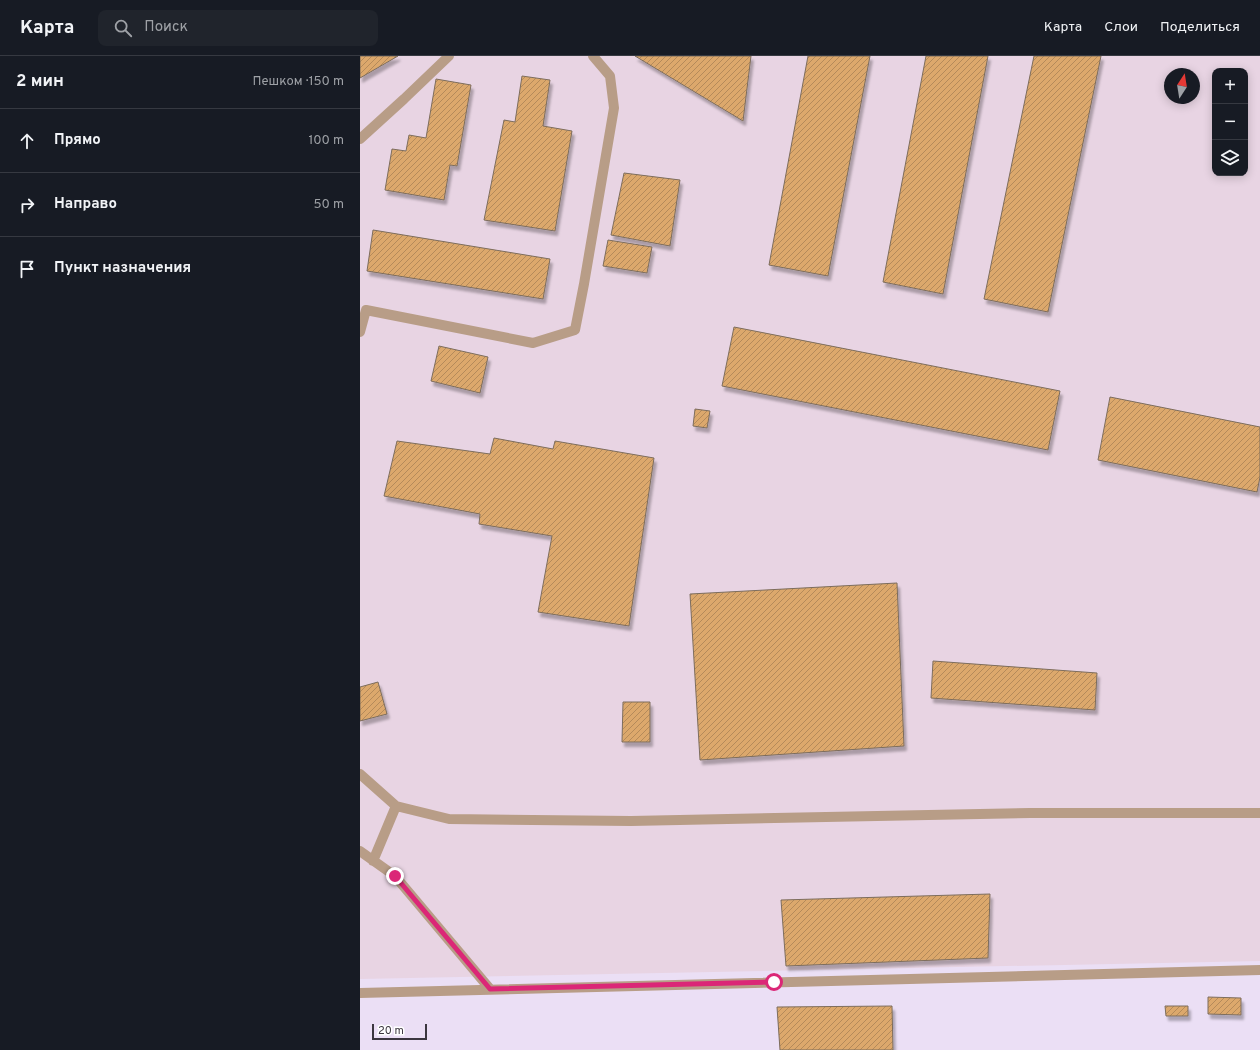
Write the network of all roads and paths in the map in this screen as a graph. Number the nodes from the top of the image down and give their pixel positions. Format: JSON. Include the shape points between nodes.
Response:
{"nodes":[{"id":1,"x":449,"y":56,"type":"edge"},
{"id":2,"x":593,"y":56,"type":"edge"},
{"id":3,"x":360,"y":139,"type":"edge"},
{"id":4,"x":360,"y":332,"type":"edge"},
{"id":5,"x":360,"y":774,"type":"edge"},
{"id":6,"x":396,"y":806,"type":"junction"},
{"id":7,"x":1260,"y":813,"type":"edge"},
{"id":8,"x":360,"y":851,"type":"edge"},
{"id":9,"x":373,"y":861,"type":"junction"},
{"id":10,"x":1260,"y":970,"type":"edge"},
{"id":11,"x":490,"y":989,"type":"junction"},
{"id":12,"x":360,"y":993,"type":"edge"}],
"edges":[{"from":1,"to":3,"type":"lane"},
{"from":2,"to":4,"type":"lane","via":[[610,76],[614,108],[575,330],[533,343],[366,310]]},
{"from":5,"to":6,"type":"lane"},
{"from":6,"to":7,"type":"lane","via":[[449,819],[631,821],[1022,813]]},
{"from":6,"to":9,"type":"lane"},
{"from":8,"to":9,"type":"lane"},
{"from":9,"to":11,"type":"lane","via":[[395,876]]},
{"from":10,"to":11,"type":"lane"},
{"from":11,"to":12,"type":"lane"}]}
